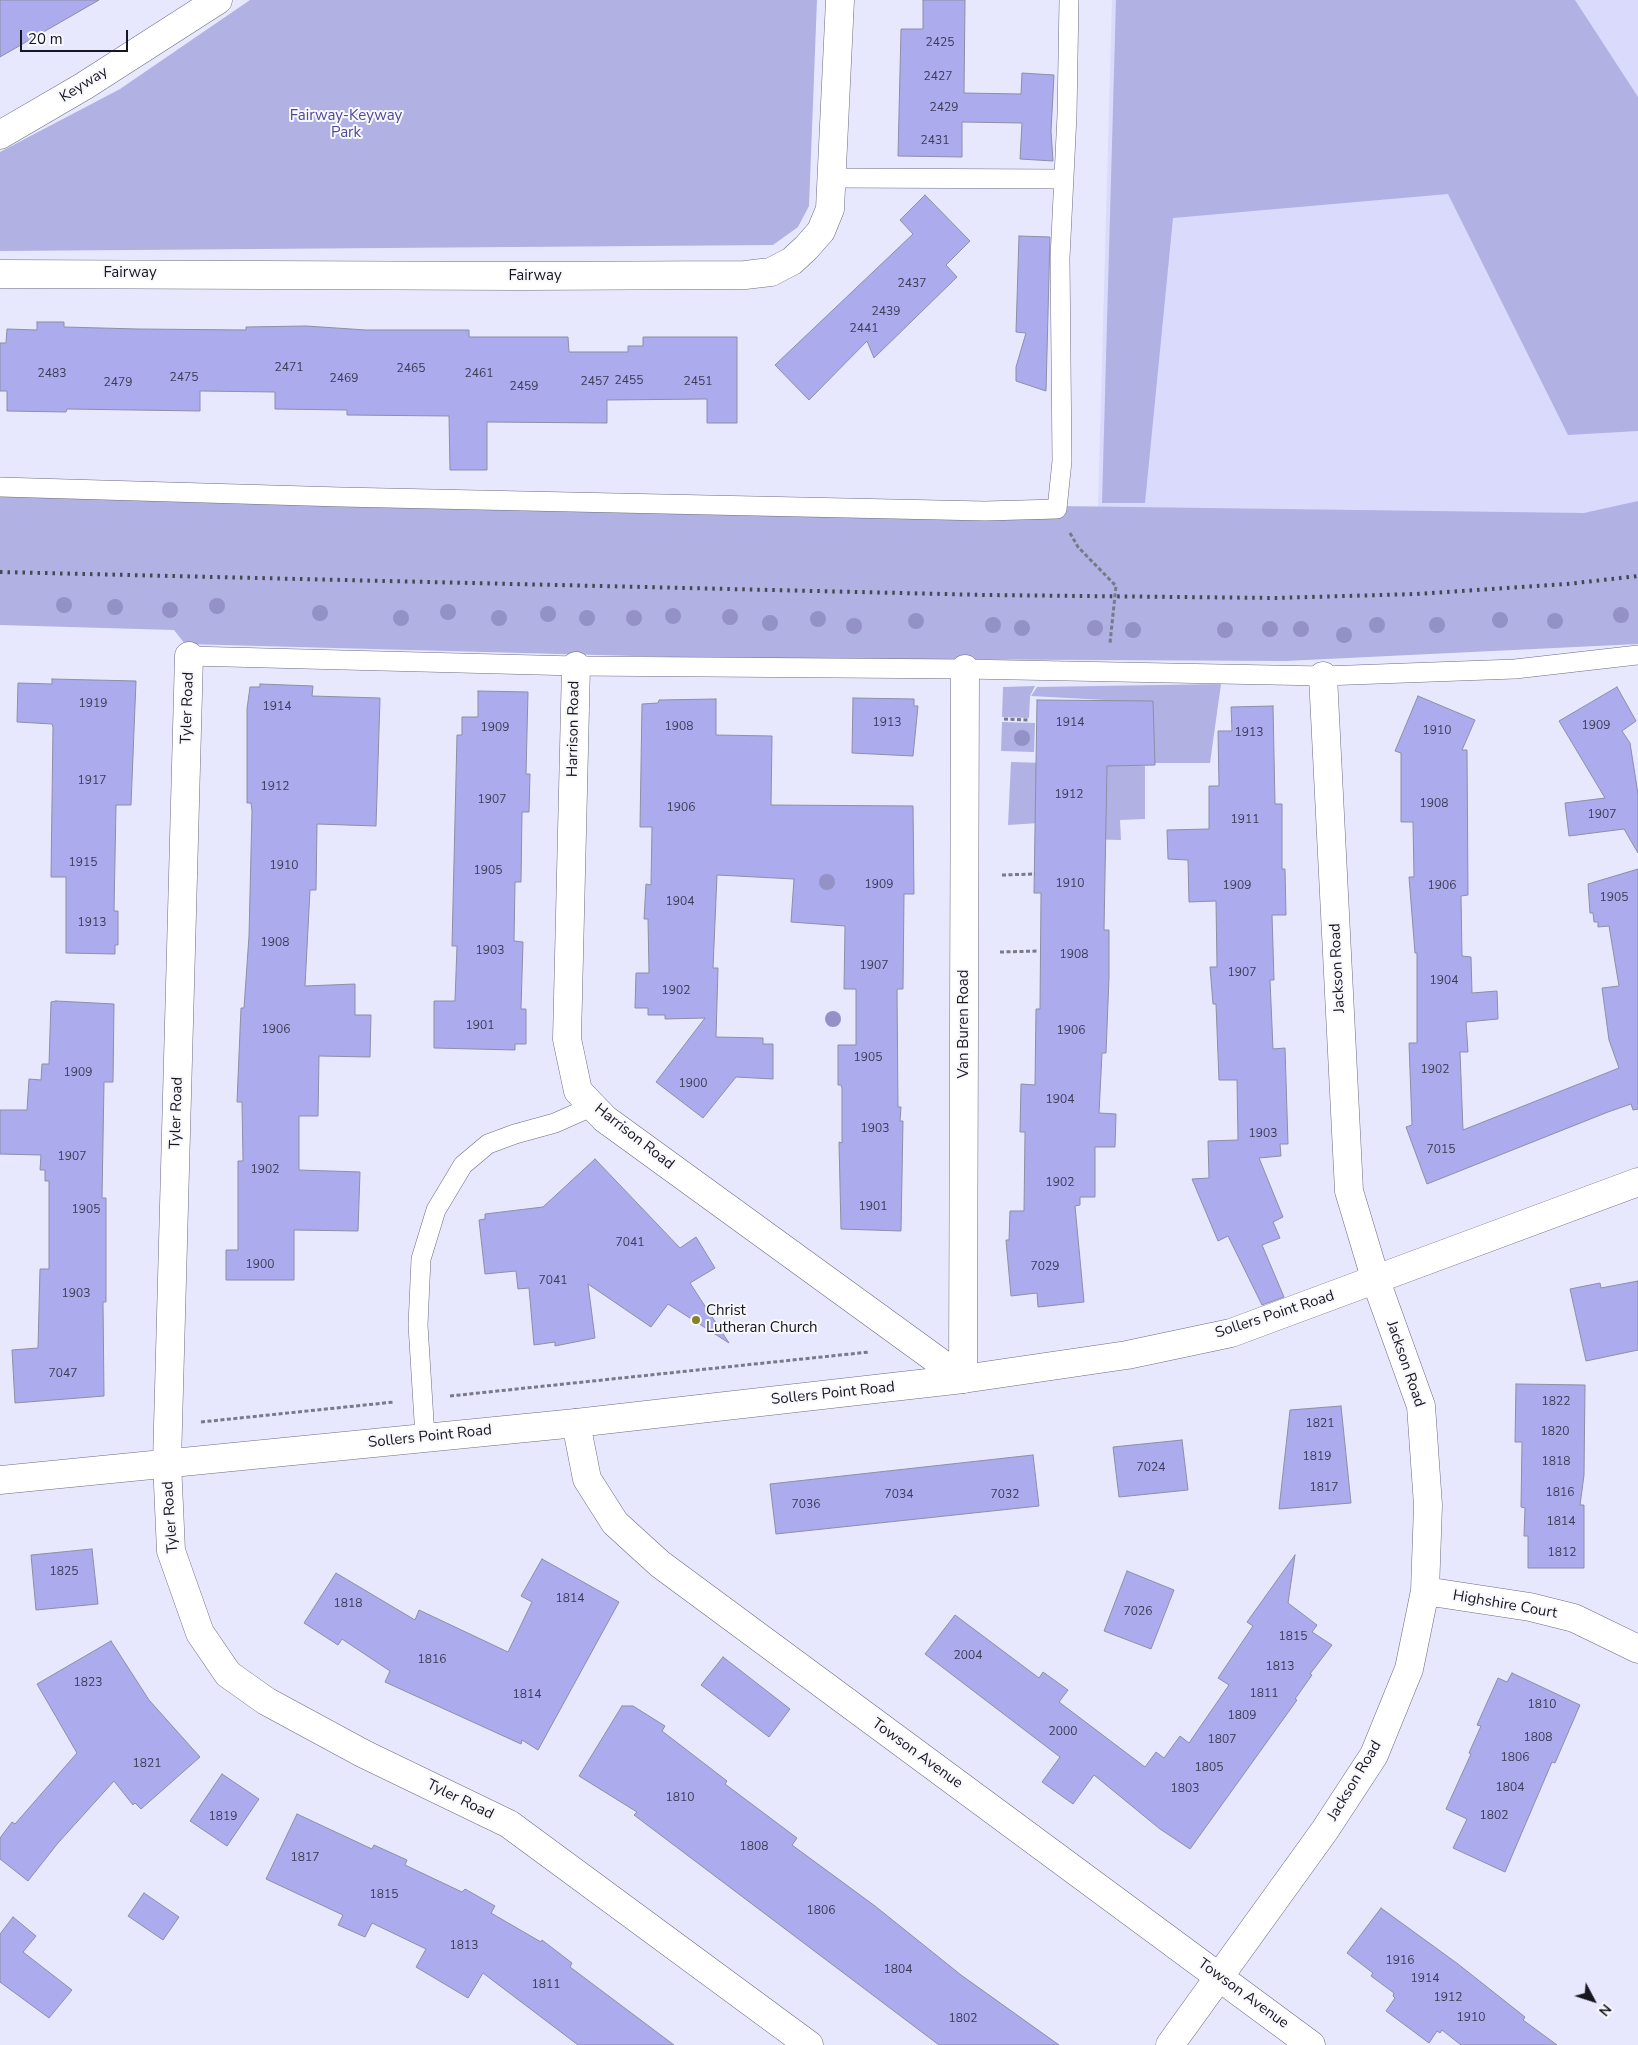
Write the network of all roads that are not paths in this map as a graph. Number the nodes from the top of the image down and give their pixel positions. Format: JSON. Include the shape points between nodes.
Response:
{"nodes":[{"id":1,"x":218,"y":0,"type":"edge"},
{"id":2,"x":840,"y":0,"type":"edge"},
{"id":3,"x":1069,"y":0,"type":"edge"},
{"id":4,"x":0,"y":135,"type":"edge"},
{"id":5,"x":832,"y":178,"type":"junction"},
{"id":6,"x":1064,"y":179,"type":"junction"},
{"id":7,"x":0,"y":274,"type":"edge"},
{"id":8,"x":0,"y":487,"type":"edge"},
{"id":9,"x":1638,"y":655,"type":"edge"},
{"id":10,"x":189,"y":656,"type":"joint"},
{"id":11,"x":576,"y":666,"type":"junction"},
{"id":12,"x":966,"y":668,"type":"junction"},
{"id":13,"x":1323,"y":676,"type":"junction"},
{"id":14,"x":592,"y":1106,"type":"junction"},
{"id":15,"x":1638,"y":1182,"type":"edge"},
{"id":16,"x":1376,"y":1281,"type":"junction"},
{"id":17,"x":963,"y":1379,"type":"junction"},
{"id":18,"x":576,"y":1422,"type":"junction"},
{"id":19,"x":425,"y":1437,"type":"junction"},
{"id":20,"x":167,"y":1462,"type":"junction"},
{"id":21,"x":0,"y":1480,"type":"edge"},
{"id":22,"x":1425,"y":1591,"type":"junction"},
{"id":23,"x":1638,"y":1649,"type":"edge"},
{"id":24,"x":1219,"y":1977,"type":"junction"},
{"id":25,"x":809,"y":2045,"type":"edge"},
{"id":26,"x":1170,"y":2045,"type":"edge"},
{"id":27,"x":1311,"y":2045,"type":"edge"}],
"edges":[{"from":1,"to":4,"type":"street","name":"Keyway","via":[[84,86]]},
{"from":2,"to":5,"type":"street","name":"Fairway"},
{"from":3,"to":6,"type":"lane"},
{"from":5,"to":6,"type":"lane"},
{"from":5,"to":7,"type":"street","name":"Fairway","via":[[830,209],[821,231],[806,248],[792,261],[771,272],[745,275]]},
{"from":6,"to":8,"type":"lane","via":[[1060,258],[1062,461],[1057,509],[975,511]]},
{"from":9,"to":13,"type":"lane","via":[[1515,669]]},
{"from":10,"to":11,"type":"lane"},
{"from":10,"to":20,"type":"street","name":"Tyler Road"},
{"from":11,"to":12,"type":"lane"},
{"from":11,"to":14,"type":"street","name":"Harrison Road","via":[[568,1039],[578,1091]]},
{"from":12,"to":13,"type":"lane"},
{"from":12,"to":17,"type":"street","name":"Van Buren Road"},
{"from":13,"to":16,"type":"street","name":"Jackson Road","via":[[1350,1191]]},
{"from":14,"to":17,"type":"street","name":"Harrison Road"},
{"from":14,"to":19,"type":"lane","via":[[555,1123],[488,1144],[463,1165],[436,1210],[421,1259],[418,1325]]},
{"from":15,"to":16,"type":"street","name":"Sollers Point Road"},
{"from":16,"to":17,"type":"street","name":"Sollers Point Road","via":[[1231,1333],[1127,1354]]},
{"from":16,"to":22,"type":"street","name":"Jackson Road","via":[[1421,1406],[1428,1505]]},
{"from":17,"to":18,"type":"street","name":"Sollers Point Road"},
{"from":18,"to":19,"type":"street","name":"Sollers Point Road"},
{"from":18,"to":24,"type":"street","name":"Towson Avenue","via":[[587,1480],[615,1523],[660,1564]]},
{"from":19,"to":20,"type":"street","name":"Sollers Point Road"},
{"from":20,"to":21,"type":"street","name":"Sollers Point Road"},
{"from":20,"to":25,"type":"street","name":"Tyler Road","via":[[171,1551],[200,1634],[228,1674],[266,1701],[364,1754],[508,1824]]},
{"from":22,"to":23,"type":"street","name":"Highshire Court","via":[[1530,1607],[1574,1618]]},
{"from":22,"to":24,"type":"street","name":"Jackson Road","via":[[1409,1669],[1374,1755],[1325,1830]]},
{"from":24,"to":26,"type":"street","name":"Jackson Road"},
{"from":24,"to":27,"type":"street","name":"Towson Avenue"}]}
